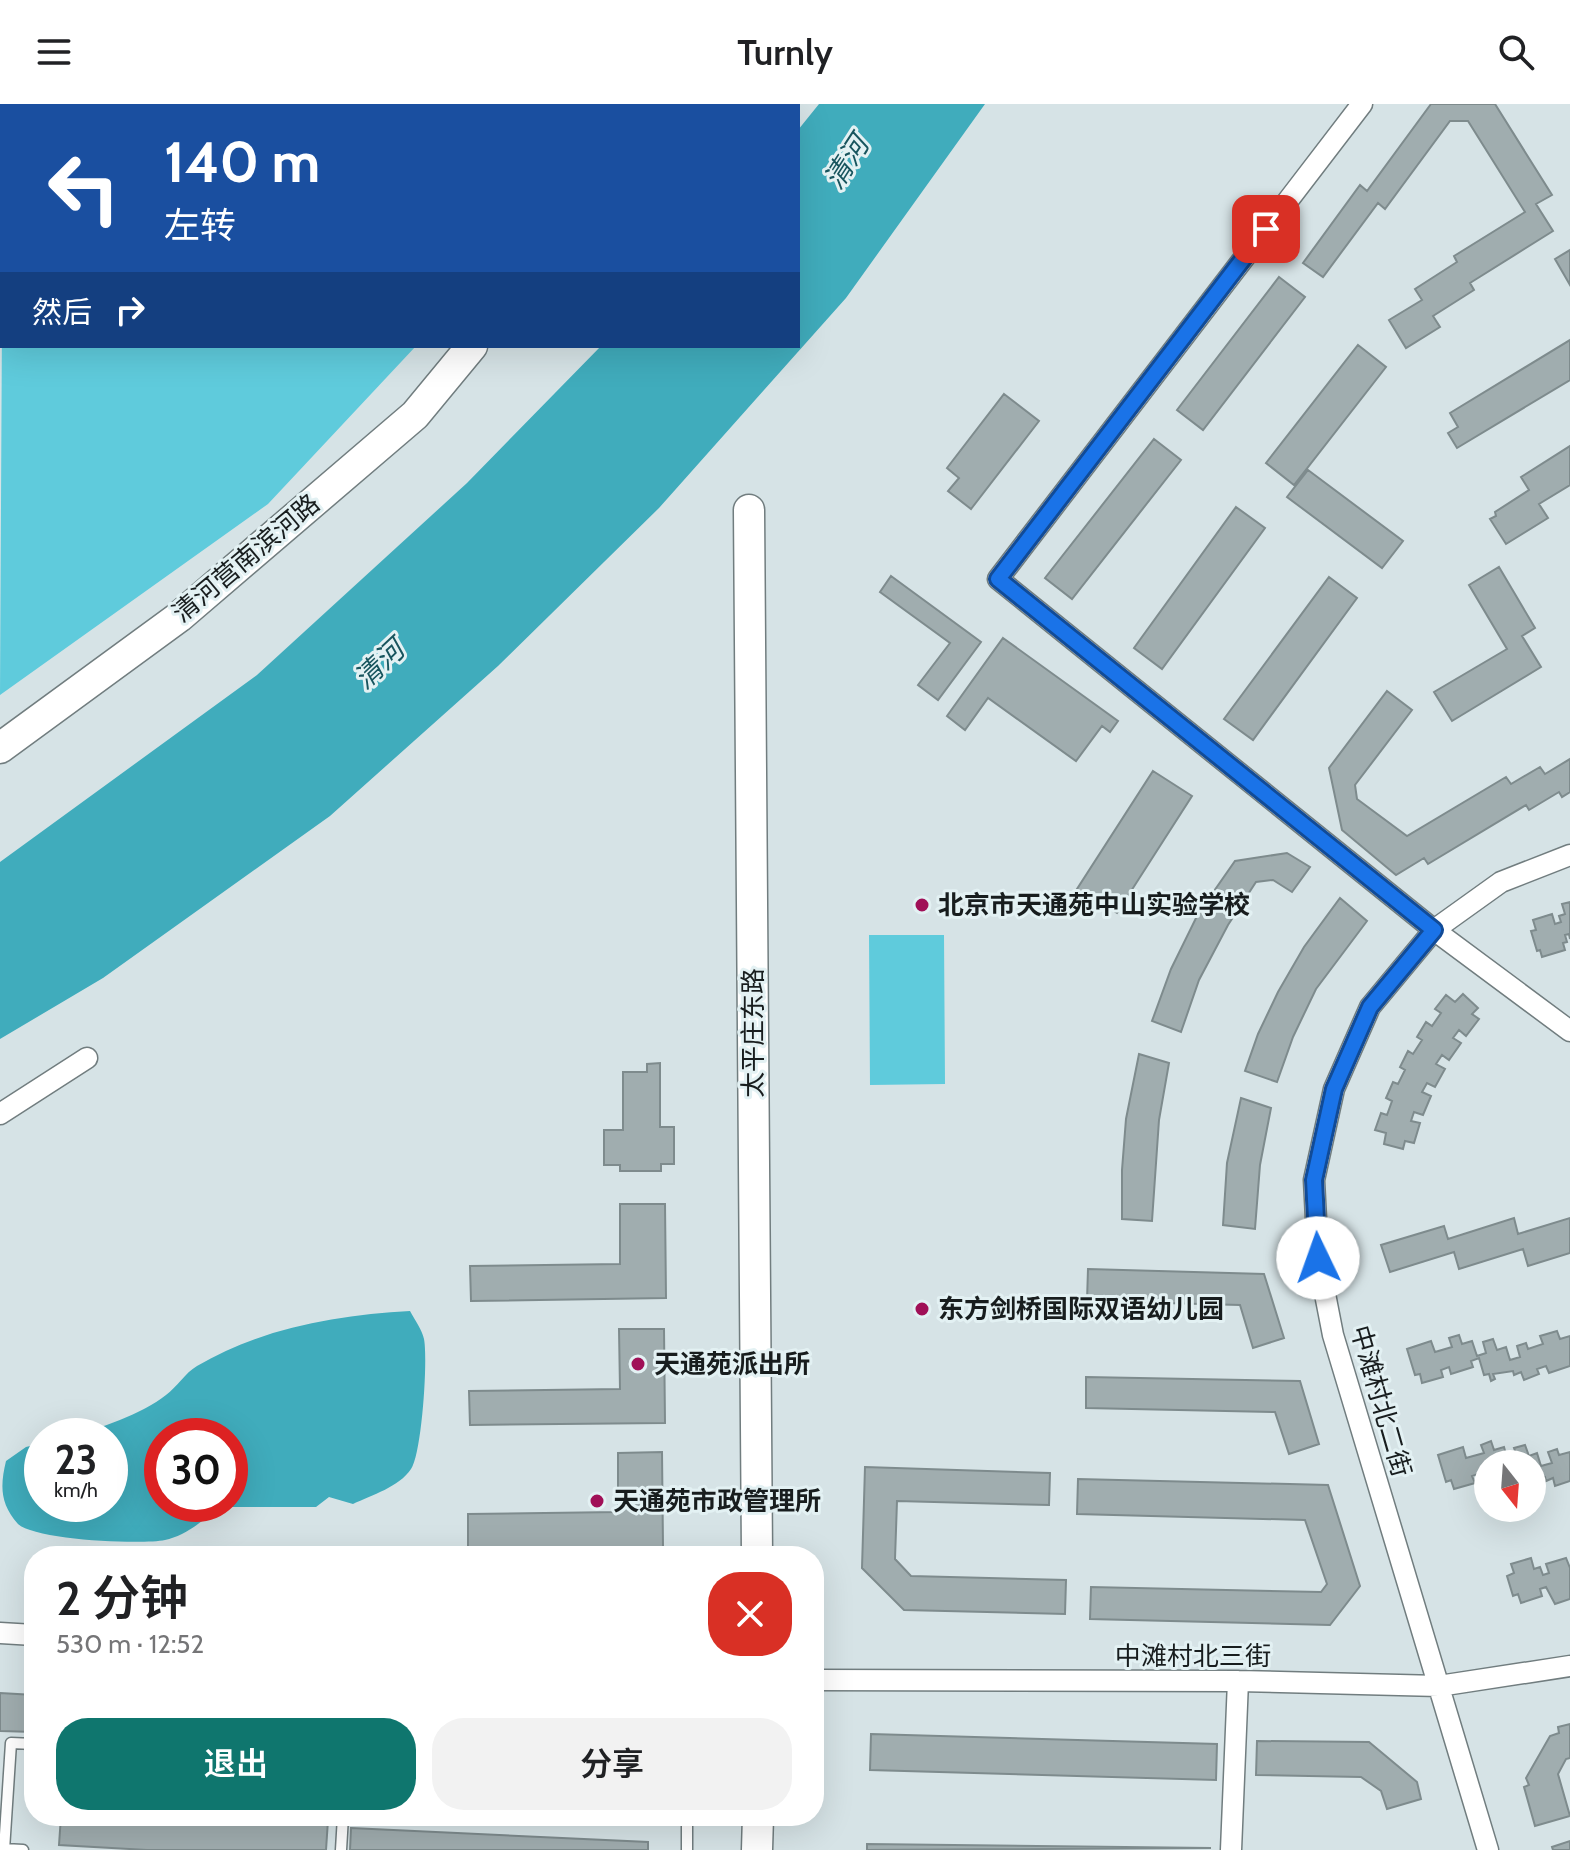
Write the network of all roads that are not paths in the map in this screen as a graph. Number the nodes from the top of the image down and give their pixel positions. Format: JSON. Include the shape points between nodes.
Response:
{"nodes":[{"id":1,"x":1362,"y":104,"type":"edge"},
{"id":2,"x":470,"y":348,"type":"edge"},
{"id":3,"x":749,"y":510,"type":"dead end"},
{"id":4,"x":0,"y":748,"type":"edge"},
{"id":5,"x":1570,"y":855,"type":"edge"},
{"id":6,"x":1434,"y":930,"type":"junction"},
{"id":7,"x":1570,"y":1031,"type":"edge"},
{"id":8,"x":87,"y":1058,"type":"dead end"},
{"id":9,"x":0,"y":1114,"type":"edge"},
{"id":10,"x":757,"y":1546,"type":"edge"},
{"id":11,"x":0,"y":1633,"type":"edge"},
{"id":12,"x":24,"y":1634,"type":"edge"},
{"id":13,"x":1570,"y":1666,"type":"edge"},
{"id":14,"x":824,"y":1680,"type":"edge"},
{"id":15,"x":1238,"y":1681,"type":"junction"},
{"id":16,"x":1439,"y":1686,"type":"junction"},
{"id":17,"x":24,"y":1744,"type":"edge"},
{"id":18,"x":5,"y":1766,"type":"edge"},
{"id":19,"x":342,"y":1826,"type":"edge"},
{"id":20,"x":687,"y":1826,"type":"edge"},
{"id":21,"x":758,"y":1826,"type":"edge"},
{"id":22,"x":4,"y":1849,"type":"edge"},
{"id":23,"x":23,"y":1850,"type":"edge"},
{"id":24,"x":341,"y":1850,"type":"edge"},
{"id":25,"x":687,"y":1850,"type":"edge"},
{"id":26,"x":757,"y":1850,"type":"edge"},
{"id":27,"x":1231,"y":1850,"type":"edge"},
{"id":28,"x":1488,"y":1850,"type":"edge"}],
"edges":[{"from":1,"to":6,"type":"street","via":[[998,579]]},
{"from":2,"to":4,"type":"street","name":"清河营南滨河路","via":[[415,415],[191,607]]},
{"from":3,"to":10,"type":"street","name":"太平庄东路"},
{"from":5,"to":6,"type":"street","name":"中滩村北二街","via":[[1501,882]]},
{"from":6,"to":7,"type":"street"},
{"from":6,"to":16,"type":"street","name":"中滩村北二街","via":[[1370,1007],[1334,1089],[1314,1180],[1318,1258],[1333,1335]]},
{"from":8,"to":9,"type":"street"},
{"from":11,"to":12,"type":"street"},
{"from":13,"to":16,"type":"street","name":"中滩村北三街"},
{"from":14,"to":15,"type":"street","name":"中滩村北三街"},
{"from":15,"to":16,"type":"street","name":"中滩村北三街"},
{"from":15,"to":27,"type":"street"},
{"from":16,"to":28,"type":"street","name":"中滩村北二街"},
{"from":17,"to":18,"type":"lane","via":[[11,1743]]},
{"from":18,"to":22,"type":"lane"},
{"from":19,"to":24,"type":"lane"},
{"from":20,"to":25,"type":"lane"},
{"from":21,"to":26,"type":"street"},
{"from":22,"to":23,"type":"lane"}]}
